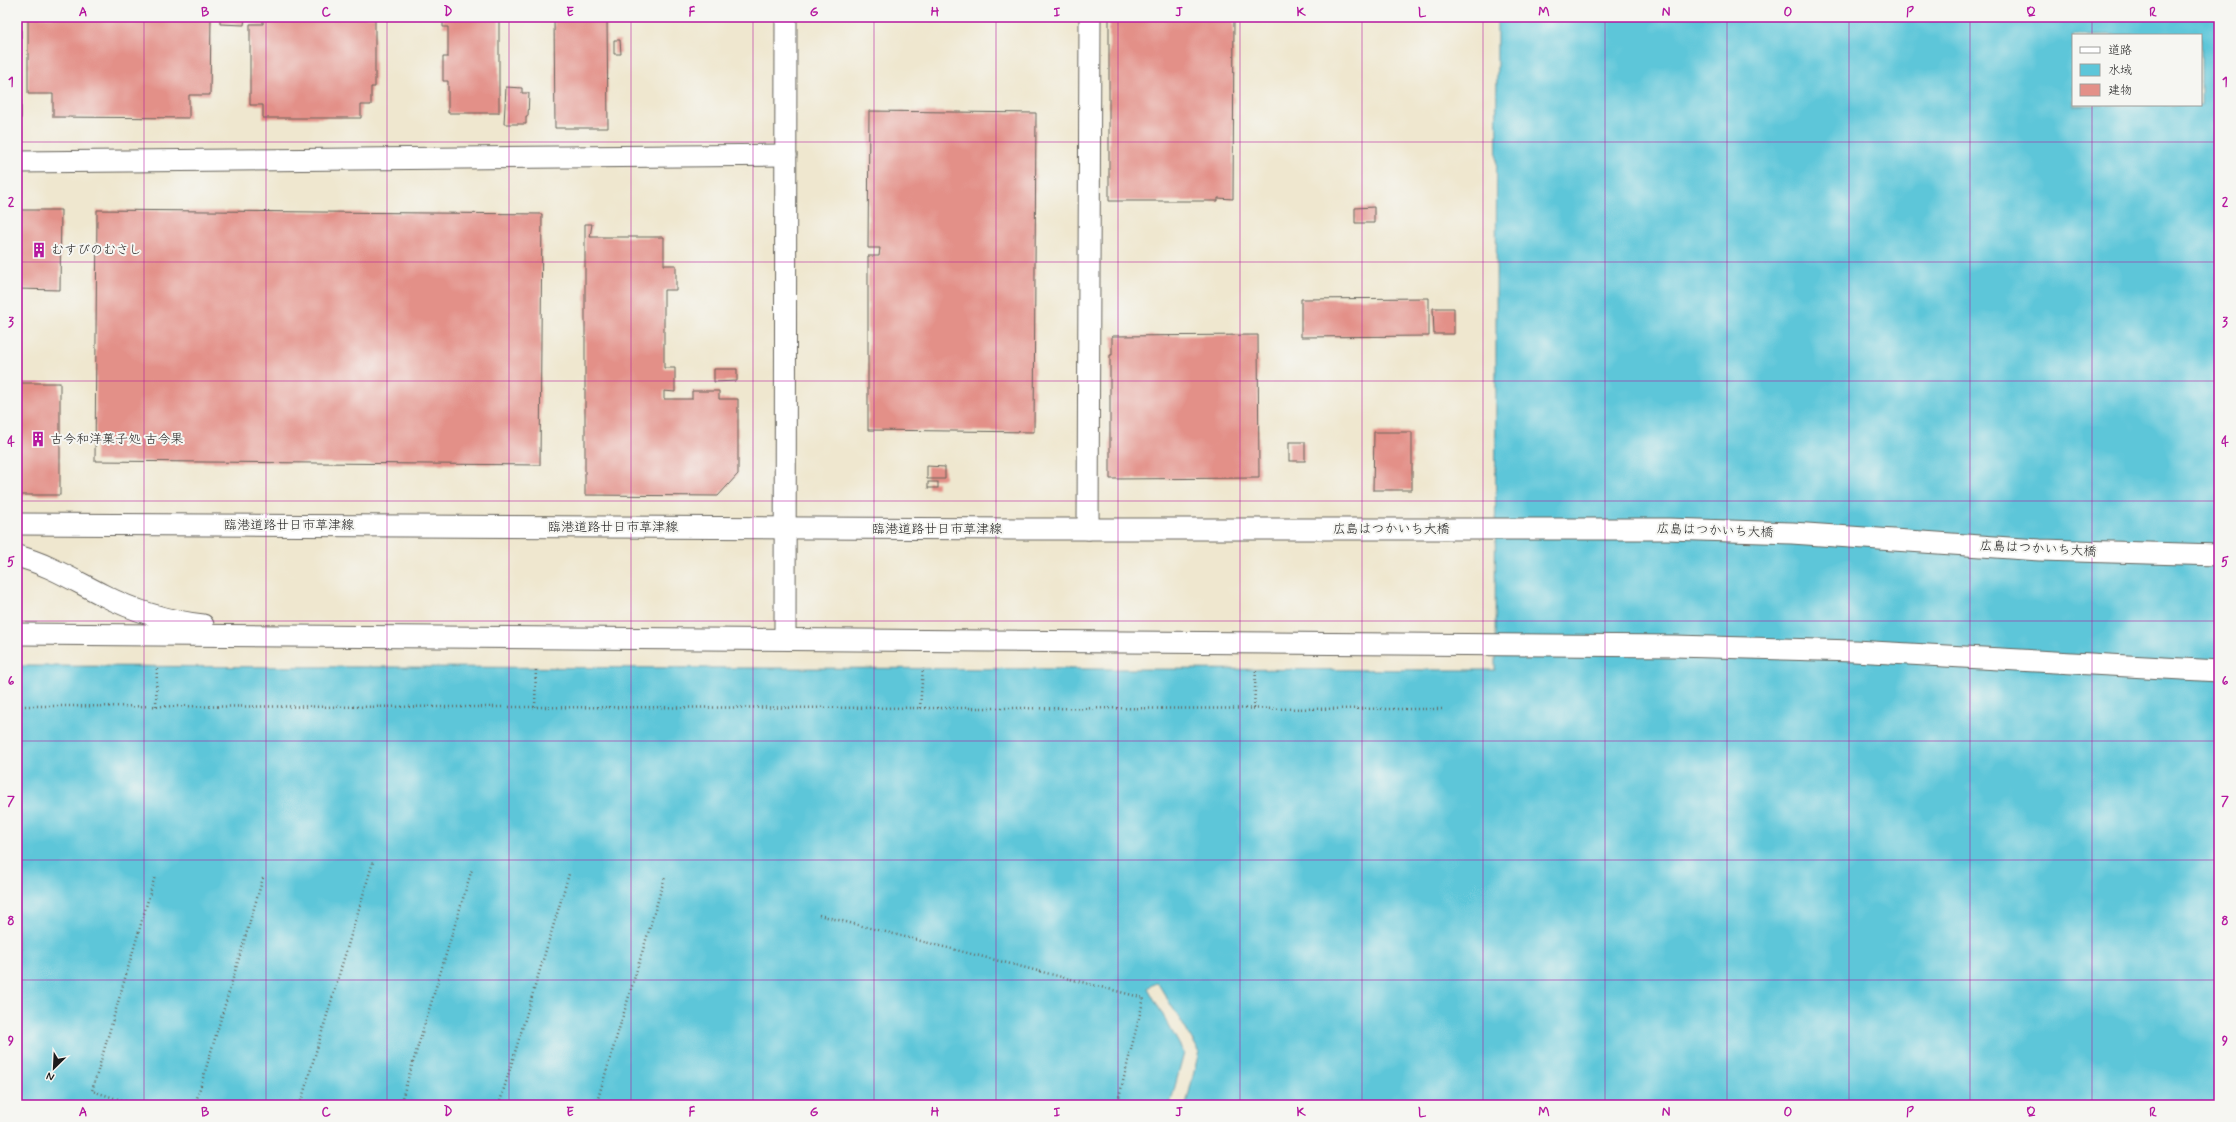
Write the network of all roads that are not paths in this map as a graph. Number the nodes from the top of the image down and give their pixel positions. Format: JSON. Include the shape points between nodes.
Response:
{"nodes":[{"id":1,"x":786,"y":17,"type":"edge"},
{"id":2,"x":1090,"y":17,"type":"edge"},
{"id":3,"x":786,"y":154,"type":"junction"},
{"id":4,"x":17,"y":162,"type":"edge"},
{"id":5,"x":17,"y":524,"type":"edge"},
{"id":6,"x":785,"y":528,"type":"junction"},
{"id":7,"x":1088,"y":529,"type":"junction"},
{"id":8,"x":1210,"y":529,"type":"joint"},
{"id":9,"x":2219,"y":555,"type":"edge"},
{"id":10,"x":17,"y":556,"type":"edge"},
{"id":11,"x":17,"y":634,"type":"edge"},
{"id":12,"x":317,"y":636,"type":"junction"},
{"id":13,"x":785,"y":638,"type":"junction"},
{"id":14,"x":2219,"y":671,"type":"edge"}],
"edges":[{"from":1,"to":3,"type":"street"},
{"from":2,"to":7,"type":"street"},
{"from":3,"to":4,"type":"street"},
{"from":3,"to":6,"type":"street"},
{"from":5,"to":6,"type":"street","name":"臨港道路廿日市草津線"},
{"from":6,"to":7,"type":"street","name":"臨港道路廿日市草津線"},
{"from":6,"to":13,"type":"street"},
{"from":7,"to":8,"type":"street","name":"臨港道路廿日市草津線"},
{"from":8,"to":9,"type":"street","name":"広島はつかいち大橋","via":[[1668,529],[1792,533],[2040,550]]},
{"from":10,"to":12,"type":"street","via":[[33,560],[104,596],[156,616],[184,623]]},
{"from":11,"to":12,"type":"street"},
{"from":12,"to":13,"type":"street"},
{"from":13,"to":14,"type":"street","via":[[1683,646],[1854,651]]}]}
